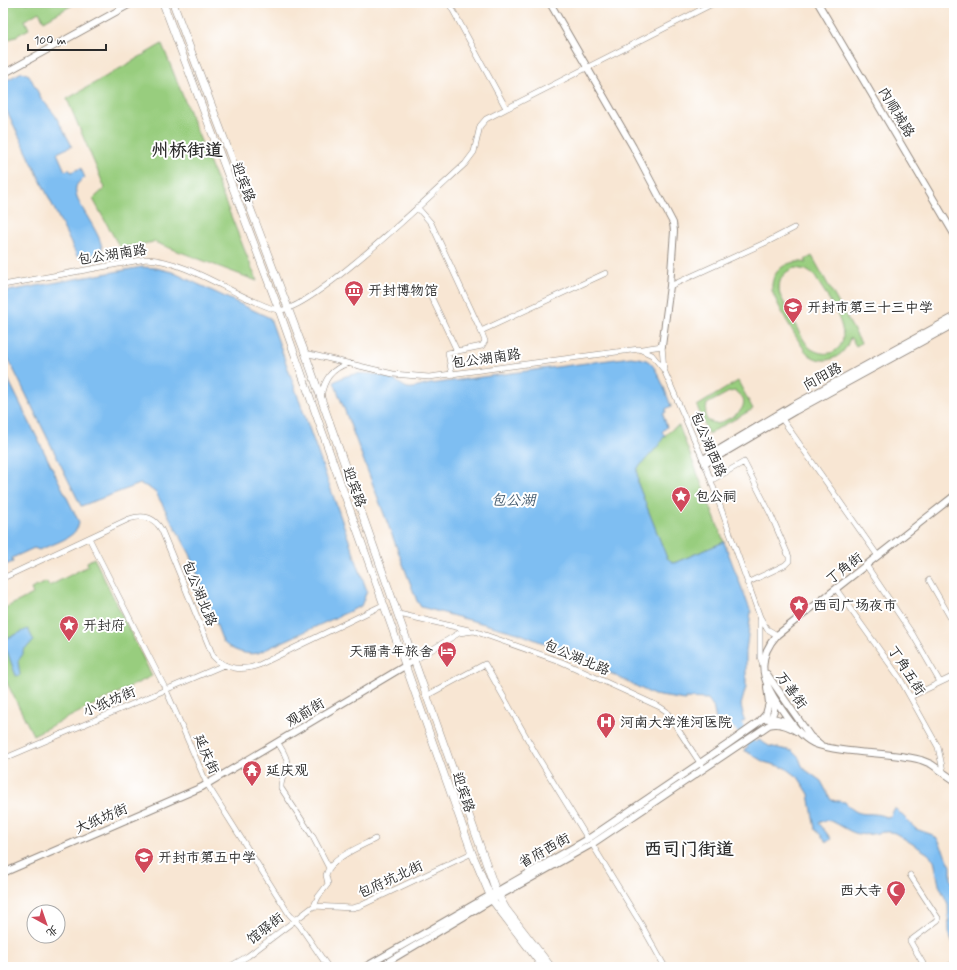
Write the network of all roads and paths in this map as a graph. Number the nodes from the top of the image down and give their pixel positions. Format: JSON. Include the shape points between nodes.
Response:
{"nodes":[{"id":1,"x":132,"y":3,"type":"edge"},
{"id":2,"x":163,"y":3,"type":"edge"},
{"id":3,"x":173,"y":3,"type":"edge"},
{"id":4,"x":449,"y":3,"type":"edge"},
{"id":5,"x":550,"y":3,"type":"edge"},
{"id":6,"x":714,"y":3,"type":"edge"},
{"id":7,"x":818,"y":3,"type":"edge"},
{"id":8,"x":586,"y":67,"type":"junction"},
{"id":9,"x":3,"y":74,"type":"edge"},
{"id":10,"x":506,"y":108,"type":"junction"},
{"id":11,"x":417,"y":207,"type":"junction"},
{"id":12,"x":794,"y":228,"type":"dead end"},
{"id":13,"x":954,"y":234,"type":"edge"},
{"id":14,"x":606,"y":273,"type":"dead end"},
{"id":15,"x":3,"y":285,"type":"edge"},
{"id":16,"x":670,"y":286,"type":"junction"},
{"id":17,"x":428,"y":290,"type":"dead end"},
{"id":18,"x":288,"y":309,"type":"junction"},
{"id":19,"x":279,"y":310,"type":"junction"},
{"id":20,"x":954,"y":317,"type":"edge"},
{"id":21,"x":954,"y":324,"type":"edge"},
{"id":22,"x":481,"y":331,"type":"junction"},
{"id":23,"x":662,"y":346,"type":"junction"},
{"id":24,"x":639,"y":349,"type":"junction"},
{"id":25,"x":457,"y":351,"type":"junction"},
{"id":26,"x":305,"y":353,"type":"junction"},
{"id":27,"x":350,"y":362,"type":"junction"},
{"id":28,"x":664,"y":370,"type":"junction"},
{"id":29,"x":452,"y":375,"type":"junction"},
{"id":30,"x":321,"y":399,"type":"junction"},
{"id":31,"x":782,"y":419,"type":"junction"},
{"id":32,"x":704,"y":461,"type":"junction"},
{"id":33,"x":712,"y":480,"type":"junction"},
{"id":34,"x":953,"y":499,"type":"edge"},
{"id":35,"x":89,"y":538,"type":"junction"},
{"id":36,"x":878,"y":556,"type":"junction"},
{"id":37,"x":866,"y":565,"type":"junction"},
{"id":38,"x":3,"y":578,"type":"edge"},
{"id":39,"x":929,"y":580,"type":"dead end"},
{"id":40,"x":747,"y":583,"type":"junction"},
{"id":41,"x":836,"y":589,"type":"junction"},
{"id":42,"x":383,"y":605,"type":"junction"},
{"id":43,"x":399,"y":614,"type":"junction"},
{"id":44,"x":760,"y":617,"type":"junction"},
{"id":45,"x":954,"y":624,"type":"edge"},
{"id":46,"x":474,"y":631,"type":"junction"},
{"id":47,"x":777,"y":635,"type":"junction"},
{"id":48,"x":415,"y":660,"type":"junction"},
{"id":49,"x":224,"y":664,"type":"junction"},
{"id":50,"x":407,"y":665,"type":"junction"},
{"id":51,"x":764,"y":668,"type":"junction"},
{"id":52,"x":954,"y":676,"type":"edge"},
{"id":53,"x":940,"y":682,"type":"junction"},
{"id":54,"x":769,"y":685,"type":"junction"},
{"id":55,"x":166,"y":690,"type":"junction"},
{"id":56,"x":426,"y":696,"type":"junction"},
{"id":57,"x":910,"y":697,"type":"junction"},
{"id":58,"x":774,"y":698,"type":"junction"},
{"id":59,"x":771,"y":718,"type":"junction"},
{"id":60,"x":761,"y":720,"type":"junction"},
{"id":61,"x":793,"y":724,"type":"junction"},
{"id":62,"x":764,"y":728,"type":"junction"},
{"id":63,"x":802,"y":735,"type":"junction"},
{"id":64,"x":810,"y":736,"type":"junction"},
{"id":65,"x":278,"y":743,"type":"junction"},
{"id":66,"x":825,"y":747,"type":"junction"},
{"id":67,"x":3,"y":758,"type":"edge"},
{"id":68,"x":702,"y":766,"type":"junction"},
{"id":69,"x":943,"y":771,"type":"junction"},
{"id":70,"x":954,"y":780,"type":"edge"},
{"id":71,"x":207,"y":784,"type":"junction"},
{"id":72,"x":376,"y":839,"type":"dead end"},
{"id":73,"x":590,"y":842,"type":"junction"},
{"id":74,"x":472,"y":853,"type":"junction"},
{"id":75,"x":329,"y":868,"type":"junction"},
{"id":76,"x":3,"y":873,"type":"edge"},
{"id":77,"x":910,"y":875,"type":"dead end"},
{"id":78,"x":494,"y":896,"type":"junction"},
{"id":79,"x":314,"y":906,"type":"junction"},
{"id":80,"x":294,"y":920,"type":"junction"},
{"id":81,"x":954,"y":964,"type":"edge"},
{"id":82,"x":229,"y":967,"type":"edge"},
{"id":83,"x":328,"y":967,"type":"edge"},
{"id":84,"x":365,"y":967,"type":"edge"},
{"id":85,"x":379,"y":967,"type":"edge"},
{"id":86,"x":543,"y":967,"type":"edge"},
{"id":87,"x":551,"y":967,"type":"edge"},
{"id":88,"x":665,"y":967,"type":"edge"},
{"id":89,"x":925,"y":967,"type":"edge"},
{"id":90,"x":947,"y":967,"type":"edge"}],
"edges":[{"from":1,"to":9,"type":"street"},
{"from":2,"to":19,"type":"main road","name":"迎宾路"},
{"from":3,"to":18,"type":"main road","name":"迎宾路"},
{"from":4,"to":10,"type":"street"},
{"from":5,"to":8,"type":"street"},
{"from":6,"to":8,"type":"street"},
{"from":7,"to":13,"type":"street","name":"内顺城路"},
{"from":8,"to":10,"type":"street"},
{"from":8,"to":16,"type":"street","via":[[634,147],[673,223]]},
{"from":10,"to":11,"type":"street","via":[[482,123],[470,157]]},
{"from":11,"to":18,"type":"street","via":[[339,276]]},
{"from":11,"to":22,"type":"street","via":[[431,222]]},
{"from":12,"to":16,"type":"street"},
{"from":14,"to":22,"type":"street"},
{"from":15,"to":19,"type":"street","name":"包公湖南路","via":[[146,259],[176,265]]},
{"from":16,"to":23,"type":"street"},
{"from":17,"to":25,"type":"street"},
{"from":18,"to":19,"type":"street","name":"包公湖南路"},
{"from":18,"to":26,"type":"main road","name":"迎宾路"},
{"from":19,"to":42,"type":"main road","name":"迎宾路"},
{"from":20,"to":32,"type":"street","name":"向阳路","via":[[798,403]]},
{"from":21,"to":31,"type":"street","name":"向阳路"},
{"from":22,"to":25,"type":"street","via":[[485,341],[482,346]]},
{"from":23,"to":24,"type":"street","name":"包公湖南路"},
{"from":23,"to":28,"type":"street","name":"包公湖西路"},
{"from":24,"to":28,"type":"street","via":[[652,355]]},
{"from":24,"to":29,"type":"street","name":"包公湖南路"},
{"from":25,"to":29,"type":"street","via":[[448,353]]},
{"from":26,"to":27,"type":"street","name":"包公湖南路"},
{"from":26,"to":30,"type":"main road","name":"迎宾路"},
{"from":27,"to":29,"type":"street","name":"包公湖南路","via":[[407,376]]},
{"from":27,"to":30,"type":"street","via":[[328,376]]},
{"from":28,"to":32,"type":"street","name":"包公湖西路"},
{"from":30,"to":43,"type":"main road","name":"迎宾路"},
{"from":31,"to":32,"type":"street","name":"向阳路"},
{"from":31,"to":36,"type":"street"},
{"from":32,"to":33,"type":"street","name":"包公湖西路"},
{"from":33,"to":40,"type":"street","name":"包公湖西路"},
{"from":33,"to":40,"type":"street","via":[[744,462],[789,557],[785,565]]},
{"from":34,"to":36,"type":"street","name":"丁角街"},
{"from":35,"to":38,"type":"street","name":"包公湖北路"},
{"from":35,"to":49,"type":"street","name":"包公湖北路","via":[[136,516],[146,516],[155,521],[162,531],[213,656]]},
{"from":35,"to":55,"type":"street","name":"延庆街"},
{"from":36,"to":37,"type":"street","name":"丁角街"},
{"from":37,"to":41,"type":"street","name":"丁角街"},
{"from":37,"to":53,"type":"street","via":[[913,635]]},
{"from":39,"to":45,"type":"street"},
{"from":40,"to":44,"type":"street","name":"包公湖西路"},
{"from":41,"to":47,"type":"street","name":"丁角街"},
{"from":41,"to":57,"type":"street","name":"丁角五街","via":[[899,677]]},
{"from":42,"to":49,"type":"street","via":[[259,665],[240,669]]},
{"from":42,"to":50,"type":"main road","name":"迎宾路"},
{"from":43,"to":46,"type":"street","name":"包公湖北路"},
{"from":43,"to":48,"type":"main road","name":"迎宾路"},
{"from":44,"to":47,"type":"street","name":"包公湖西路","via":[[767,629]]},
{"from":44,"to":51,"type":"street","via":[[760,656]]},
{"from":46,"to":48,"type":"street","via":[[459,633]]},
{"from":46,"to":68,"type":"street","name":"包公湖北路","via":[[562,662],[660,707],[666,711]]},
{"from":47,"to":51,"type":"street","name":"丁角街","via":[[766,652]]},
{"from":48,"to":50,"type":"street","name":"观前街"},
{"from":48,"to":56,"type":"main road","name":"迎宾路"},
{"from":49,"to":55,"type":"street","name":"小纸坊街"},
{"from":50,"to":65,"type":"street","name":"观前街"},
{"from":50,"to":74,"type":"main road","name":"迎宾路"},
{"from":51,"to":54,"type":"street","name":"万善街"},
{"from":52,"to":53,"type":"street"},
{"from":53,"to":57,"type":"street"},
{"from":54,"to":58,"type":"street"},
{"from":54,"to":60,"type":"street","via":[[770,703]]},
{"from":54,"to":64,"type":"street","name":"万善街"},
{"from":55,"to":67,"type":"street","name":"小纸坊街"},
{"from":55,"to":71,"type":"street","name":"延庆街"},
{"from":56,"to":73,"type":"street","via":[[485,664]]},
{"from":56,"to":78,"type":"main road","name":"迎宾路"},
{"from":57,"to":69,"type":"street","name":"丁角五街","via":[[938,747]]},
{"from":58,"to":59,"type":"street"},
{"from":58,"to":61,"type":"street","name":"万善街"},
{"from":59,"to":60,"type":"street"},
{"from":59,"to":61,"type":"street"},
{"from":59,"to":62,"type":"street"},
{"from":60,"to":68,"type":"street","name":"省府西街"},
{"from":61,"to":63,"type":"street","name":"万善街"},
{"from":61,"to":64,"type":"street"},
{"from":62,"to":63,"type":"street","via":[[775,723]]},
{"from":62,"to":68,"type":"street","name":"省府西街"},
{"from":63,"to":66,"type":"street","name":"万善街","via":[[812,743]]},
{"from":64,"to":66,"type":"street","name":"万善街"},
{"from":65,"to":71,"type":"street","name":"观前街"},
{"from":65,"to":75,"type":"street","via":[[287,765],[280,783],[281,788],[313,837]]},
{"from":66,"to":69,"type":"street","name":"万善街","via":[[912,758]]},
{"from":68,"to":73,"type":"street","name":"省府西街"},
{"from":69,"to":70,"type":"street","name":"万善街"},
{"from":71,"to":76,"type":"street","name":"大纸坊街"},
{"from":71,"to":80,"type":"street","name":"延庆街"},
{"from":72,"to":75,"type":"street","via":[[338,859]]},
{"from":73,"to":78,"type":"street","name":"省府西街"},
{"from":73,"to":88,"type":"street"},
{"from":74,"to":78,"type":"main road","name":"迎宾路"},
{"from":74,"to":79,"type":"street","name":"包府坑北街","via":[[360,906]]},
{"from":75,"to":79,"type":"street","via":[[326,874],[328,884]]},
{"from":77,"to":89,"type":"street","via":[[938,918],[910,941]]},
{"from":78,"to":84,"type":"street","name":"省府西街"},
{"from":78,"to":85,"type":"street","name":"省府西街"},
{"from":78,"to":86,"type":"main road","name":"迎宾路"},
{"from":78,"to":87,"type":"main road","name":"迎宾路"},
{"from":79,"to":80,"type":"street","name":"馆驿街"},
{"from":80,"to":82,"type":"street","name":"馆驿街","via":[[248,956]]},
{"from":80,"to":83,"type":"street","name":"延庆街"},
{"from":81,"to":90,"type":"street"}]}
